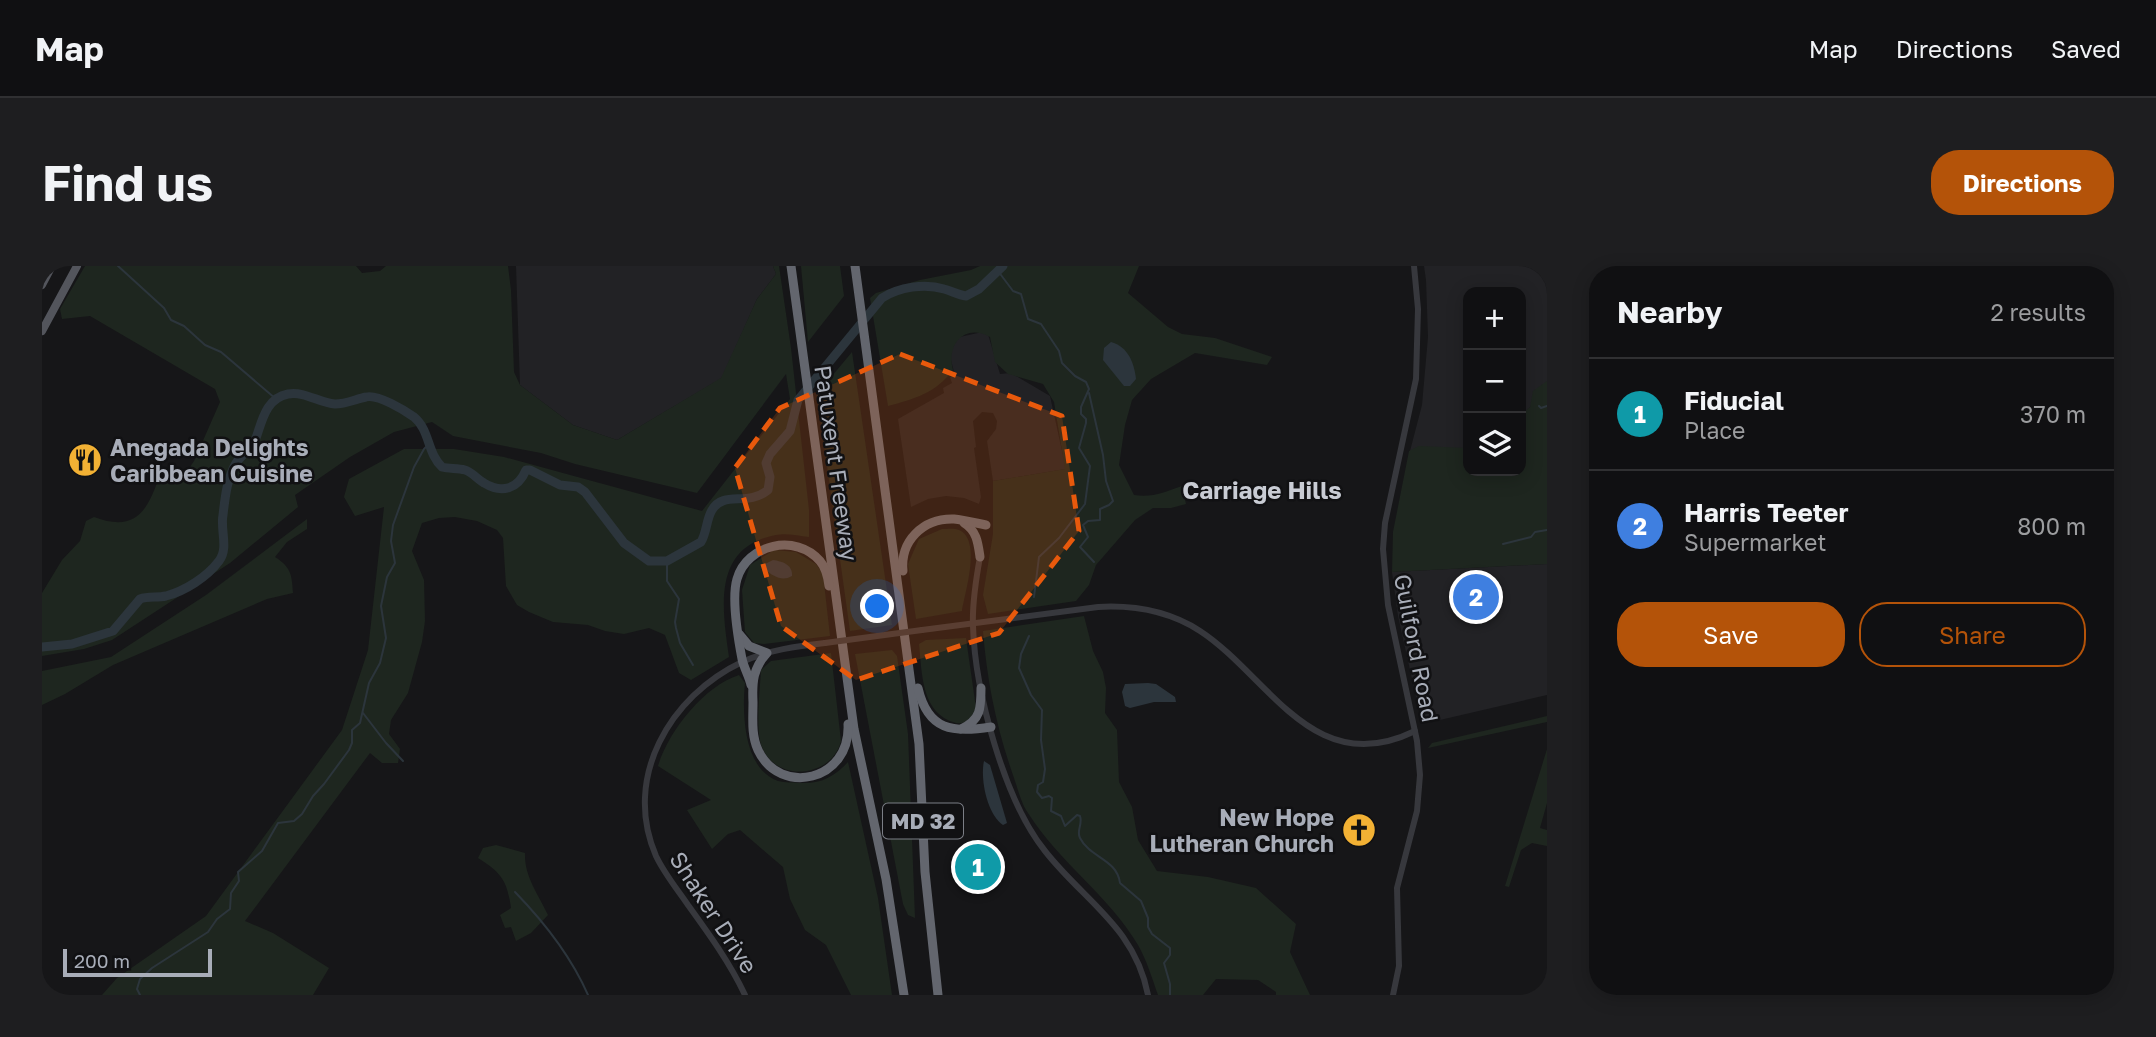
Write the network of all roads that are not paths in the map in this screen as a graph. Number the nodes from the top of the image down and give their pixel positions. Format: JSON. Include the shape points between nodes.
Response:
{"nodes":[{"id":1,"x":52,"y":266,"type":"edge"},
{"id":2,"x":77,"y":266,"type":"edge"},
{"id":3,"x":790,"y":266,"type":"edge"},
{"id":4,"x":1414,"y":266,"type":"edge"},
{"id":5,"x":855,"y":270,"type":"edge"},
{"id":6,"x":42,"y":285,"type":"edge"},
{"id":7,"x":42,"y":331,"type":"edge"},
{"id":8,"x":956,"y":520,"type":"junction"},
{"id":9,"x":986,"y":525,"type":"dead end"},
{"id":10,"x":980,"y":557,"type":"joint"},
{"id":11,"x":902,"y":604,"type":"junction"},
{"id":12,"x":973,"y":624,"type":"junction"},
{"id":13,"x":739,"y":634,"type":"junction"},
{"id":14,"x":841,"y":638,"type":"junction"},
{"id":15,"x":907,"y":648,"type":"junction"},
{"id":16,"x":768,"y":653,"type":"junction"},
{"id":17,"x":743,"y":662,"type":"junction"},
{"id":18,"x":845,"y":667,"type":"junction"},
{"id":19,"x":981,"y":688,"type":"junction"},
{"id":20,"x":752,"y":693,"type":"junction"},
{"id":21,"x":991,"y":727,"type":"junction"},
{"id":22,"x":959,"y":730,"type":"junction"},
{"id":23,"x":1415,"y":731,"type":"junction"},
{"id":24,"x":1398,"y":739,"type":"junction"},
{"id":25,"x":1417,"y":741,"type":"junction"},
{"id":26,"x":746,"y":995,"type":"edge"},
{"id":27,"x":904,"y":995,"type":"edge"},
{"id":28,"x":938,"y":995,"type":"edge"},
{"id":29,"x":1148,"y":995,"type":"edge"},
{"id":30,"x":1393,"y":995,"type":"edge"}],
"edges":[{"from":1,"to":6,"type":"main road"},
{"from":2,"to":7,"type":"main road"},
{"from":3,"to":14,"type":"highway","name":"Patuxent Freeway","number":"MD 32"},
{"from":4,"to":23,"type":"street","name":"Guilford Road","via":[[1416,379],[1383,549],[1388,606]]},
{"from":5,"to":11,"type":"highway","name":"Patuxent Freeway","number":"MD 32"},
{"from":8,"to":9,"type":"highway"},
{"from":8,"to":10,"type":"highway","via":[[972,528]]},
{"from":8,"to":11,"type":"highway","via":[[926,525],[906,545]]},
{"from":10,"to":12,"type":"street"},
{"from":11,"to":15,"type":"highway","name":"Patuxent Freeway","number":"MD 32"},
{"from":12,"to":16,"type":"street","name":"Shaker Drive","bridge":true},
{"from":12,"to":19,"type":"street"},
{"from":12,"to":24,"type":"street","name":"Shaker Drive","via":[[1098,607],[1154,611],[1210,638],[1308,727],[1356,742]]},
{"from":13,"to":14,"type":"highway","via":[[735,590],[741,570],[760,551],[783,545],[803,549],[824,566]]},
{"from":13,"to":16,"type":"highway","via":[[749,646]]},
{"from":13,"to":17,"type":"highway"},
{"from":14,"to":18,"type":"highway","name":"Patuxent Freeway","number":"MD 32"},
{"from":15,"to":22,"type":"highway","via":[[928,714]]},
{"from":15,"to":28,"type":"highway","name":"Patuxent Freeway","number":"MD 32"},
{"from":16,"to":17,"type":"street","name":"Shaker Drive"},
{"from":16,"to":20,"type":"highway","via":[[755,669]]},
{"from":17,"to":20,"type":"highway"},
{"from":17,"to":26,"type":"street","name":"Shaker Drive","via":[[701,689],[663,733],[649,766],[644,806],[661,866]]},
{"from":18,"to":20,"type":"highway","via":[[847,745],[833,765],[819,774],[785,775],[766,762],[755,741]]},
{"from":18,"to":27,"type":"highway","name":"Patuxent Freeway","number":"MD 32"},
{"from":19,"to":21,"type":"street"},
{"from":19,"to":22,"type":"highway","via":[[979,714]]},
{"from":21,"to":22,"type":"highway"},
{"from":21,"to":29,"type":"street","via":[[1027,827],[1124,935]]},
{"from":23,"to":24,"type":"street"},
{"from":23,"to":25,"type":"street","name":"Guilford Road"},
{"from":24,"to":25,"type":"street"},
{"from":25,"to":30,"type":"street","name":"Guilford Road","via":[[1419,790],[1397,888],[1399,966]]}]}
